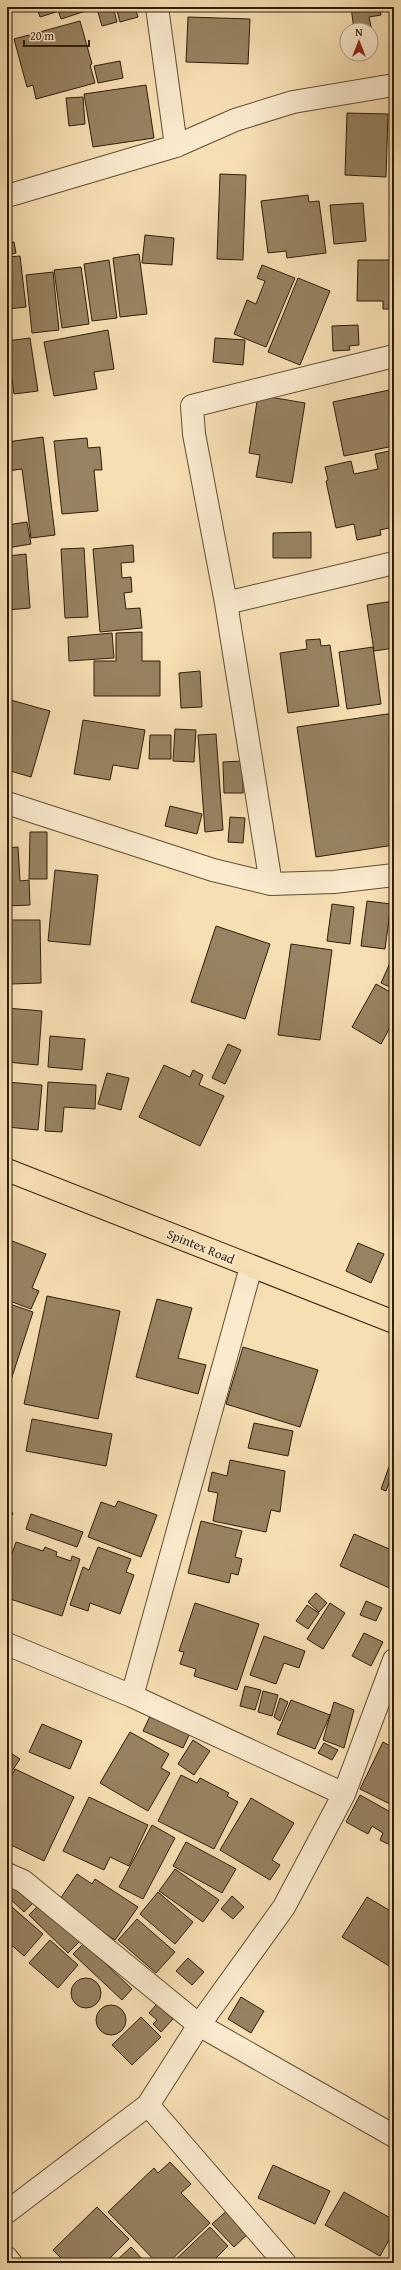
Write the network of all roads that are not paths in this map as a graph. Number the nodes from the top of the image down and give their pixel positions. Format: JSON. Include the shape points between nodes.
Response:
{"nodes":[{"id":1,"x":157,"y":7,"type":"edge"},
{"id":2,"x":394,"y":85,"type":"edge"},
{"id":3,"x":176,"y":146,"type":"junction"},
{"id":4,"x":7,"y":196,"type":"edge"},
{"id":5,"x":394,"y":356,"type":"edge"},
{"id":6,"x":394,"y":563,"type":"edge"},
{"id":7,"x":226,"y":603,"type":"junction"},
{"id":8,"x":7,"y":803,"type":"edge"},
{"id":9,"x":394,"y":875,"type":"edge"},
{"id":10,"x":271,"y":884,"type":"junction"},
{"id":11,"x":7,"y":1170,"type":"edge"},
{"id":12,"x":251,"y":1267,"type":"junction"},
{"id":13,"x":394,"y":1322,"type":"edge"},
{"id":14,"x":7,"y":1644,"type":"edge"},
{"id":15,"x":394,"y":1660,"type":"edge"},
{"id":16,"x":132,"y":1696,"type":"junction"},
{"id":17,"x":386,"y":1705,"type":"edge"},
{"id":18,"x":344,"y":1794,"type":"junction"},
{"id":19,"x":7,"y":1874,"type":"edge"},
{"id":20,"x":200,"y":2025,"type":"junction"},
{"id":21,"x":148,"y":2106,"type":"junction"},
{"id":22,"x":394,"y":2136,"type":"edge"},
{"id":23,"x":7,"y":2212,"type":"edge"},
{"id":24,"x":7,"y":2258,"type":"edge"},
{"id":25,"x":273,"y":2259,"type":"edge"},
{"id":26,"x":12,"y":2263,"type":"edge"}],
"edges":[{"from":1,"to":3,"type":"street"},
{"from":2,"to":3,"type":"street","via":[[293,102],[234,120]]},
{"from":3,"to":4,"type":"street"},
{"from":5,"to":7,"type":"street","via":[[192,406],[194,434]]},
{"from":6,"to":7,"type":"street"},
{"from":7,"to":10,"type":"street"},
{"from":8,"to":10,"type":"street","via":[[213,870]]},
{"from":9,"to":10,"type":"street","via":[[334,882]]},
{"from":11,"to":12,"type":"main road","name":"Spintex Road"},
{"from":12,"to":13,"type":"main road","name":"Spintex Road"},
{"from":12,"to":16,"type":"street"},
{"from":14,"to":16,"type":"street"},
{"from":15,"to":17,"type":"street"},
{"from":16,"to":18,"type":"street"},
{"from":17,"to":18,"type":"street"},
{"from":18,"to":20,"type":"street","via":[[284,1907]]},
{"from":19,"to":20,"type":"street","via":[[23,1881]]},
{"from":20,"to":21,"type":"street"},
{"from":20,"to":22,"type":"street"},
{"from":21,"to":23,"type":"street"},
{"from":21,"to":25,"type":"street"},
{"from":24,"to":26,"type":"street"}]}
